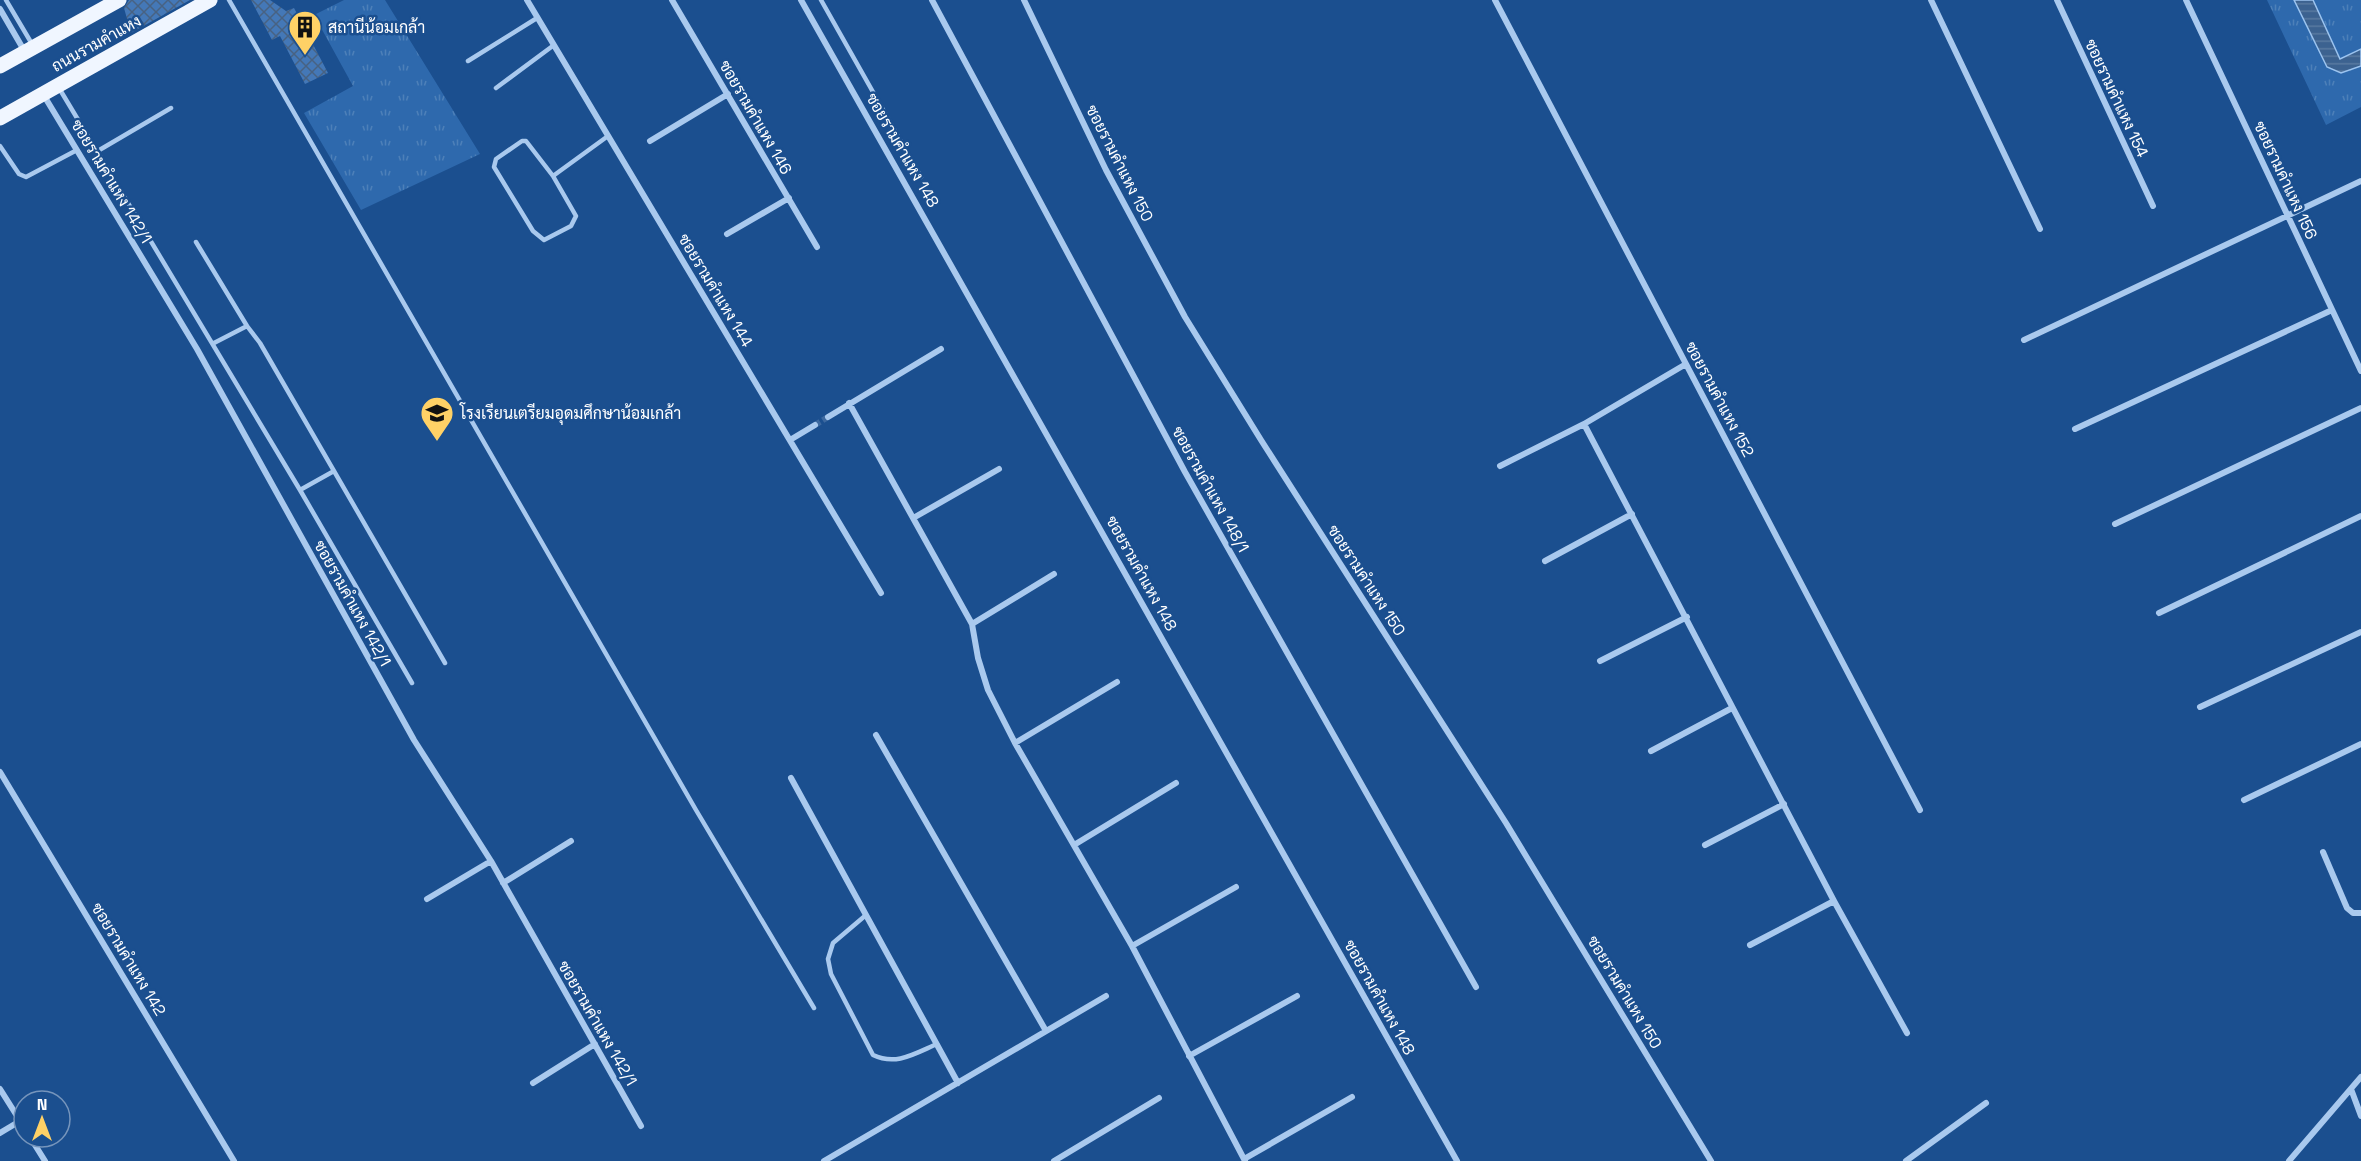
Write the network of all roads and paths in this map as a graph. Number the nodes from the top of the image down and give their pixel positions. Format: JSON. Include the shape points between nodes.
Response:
{"nodes":[{"id":1,"x":6,"y":0,"type":"edge"},
{"id":2,"x":119,"y":0,"type":"edge"},
{"id":3,"x":210,"y":0,"type":"edge"},
{"id":4,"x":229,"y":0,"type":"edge"},
{"id":5,"x":527,"y":0,"type":"edge"},
{"id":6,"x":672,"y":0,"type":"edge"},
{"id":7,"x":801,"y":0,"type":"edge"},
{"id":8,"x":821,"y":0,"type":"edge"},
{"id":9,"x":932,"y":0,"type":"edge"},
{"id":10,"x":1024,"y":0,"type":"edge"},
{"id":11,"x":1495,"y":0,"type":"edge"},
{"id":12,"x":1931,"y":0,"type":"edge"},
{"id":13,"x":2057,"y":0,"type":"edge"},
{"id":14,"x":2186,"y":0,"type":"edge"},
{"id":15,"x":0,"y":9,"type":"edge"},
{"id":16,"x":537,"y":18,"type":"junction"},
{"id":17,"x":554,"y":45,"type":"junction"},
{"id":18,"x":29,"y":50,"type":"junction"},
{"id":19,"x":468,"y":61,"type":"dead end"},
{"id":20,"x":0,"y":66,"type":"edge"},
{"id":21,"x":58,"y":86,"type":"junction"},
{"id":22,"x":496,"y":88,"type":"dead end"},
{"id":23,"x":42,"y":94,"type":"junction"},
{"id":24,"x":728,"y":94,"type":"junction"},
{"id":25,"x":171,"y":108,"type":"dead end"},
{"id":26,"x":0,"y":118,"type":"edge"},
{"id":27,"x":608,"y":136,"type":"junction"},
{"id":28,"x":650,"y":141,"type":"dead end"},
{"id":29,"x":0,"y":146,"type":"edge"},
{"id":30,"x":77,"y":150,"type":"junction"},
{"id":31,"x":96,"y":152,"type":"junction"},
{"id":32,"x":553,"y":176,"type":"junction"},
{"id":33,"x":921,"y":177,"type":"dead end"},
{"id":34,"x":2361,"y":181,"type":"edge"},
{"id":35,"x":789,"y":198,"type":"junction"},
{"id":36,"x":2153,"y":206,"type":"dead end"},
{"id":37,"x":2288,"y":215,"type":"junction"},
{"id":38,"x":2040,"y":229,"type":"dead end"},
{"id":39,"x":727,"y":234,"type":"dead end"},
{"id":40,"x":196,"y":242,"type":"dead end"},
{"id":41,"x":817,"y":247,"type":"dead end"},
{"id":42,"x":2332,"y":310,"type":"junction"},
{"id":43,"x":247,"y":326,"type":"junction"},
{"id":44,"x":2024,"y":340,"type":"dead end"},
{"id":45,"x":214,"y":343,"type":"junction"},
{"id":46,"x":941,"y":349,"type":"dead end"},
{"id":47,"x":1686,"y":364,"type":"junction"},
{"id":48,"x":2361,"y":371,"type":"edge"},
{"id":49,"x":849,"y":403,"type":"junction"},
{"id":50,"x":2361,"y":408,"type":"edge"},
{"id":51,"x":828,"y":417,"type":"tunnel mouth"},
{"id":52,"x":1584,"y":424,"type":"junction"},
{"id":53,"x":815,"y":425,"type":"tunnel mouth"},
{"id":54,"x":2075,"y":429,"type":"dead end"},
{"id":55,"x":790,"y":440,"type":"junction"},
{"id":56,"x":1500,"y":466,"type":"dead end"},
{"id":57,"x":999,"y":469,"type":"dead end"},
{"id":58,"x":334,"y":471,"type":"junction"},
{"id":59,"x":300,"y":490,"type":"junction"},
{"id":60,"x":1632,"y":514,"type":"junction"},
{"id":61,"x":2361,"y":516,"type":"edge"},
{"id":62,"x":915,"y":518,"type":"junction"},
{"id":63,"x":2115,"y":524,"type":"dead end"},
{"id":64,"x":1545,"y":561,"type":"dead end"},
{"id":65,"x":1054,"y":574,"type":"dead end"},
{"id":66,"x":881,"y":593,"type":"dead end"},
{"id":67,"x":2159,"y":613,"type":"dead end"},
{"id":68,"x":1687,"y":617,"type":"junction"},
{"id":69,"x":972,"y":624,"type":"junction"},
{"id":70,"x":2361,"y":632,"type":"edge"},
{"id":71,"x":1600,"y":661,"type":"dead end"},
{"id":72,"x":445,"y":663,"type":"dead end"},
{"id":73,"x":1117,"y":682,"type":"dead end"},
{"id":74,"x":412,"y":683,"type":"dead end"},
{"id":75,"x":2200,"y":707,"type":"dead end"},
{"id":76,"x":1732,"y":708,"type":"junction"},
{"id":77,"x":876,"y":735,"type":"dead end"},
{"id":78,"x":1015,"y":743,"type":"junction"},
{"id":79,"x":2361,"y":745,"type":"edge"},
{"id":80,"x":1651,"y":751,"type":"dead end"},
{"id":81,"x":0,"y":772,"type":"edge"},
{"id":82,"x":791,"y":778,"type":"dead end"},
{"id":83,"x":1176,"y":783,"type":"dead end"},
{"id":84,"x":2244,"y":800,"type":"dead end"},
{"id":85,"x":1784,"y":804,"type":"junction"},
{"id":86,"x":1920,"y":810,"type":"dead end"},
{"id":87,"x":571,"y":841,"type":"dead end"},
{"id":88,"x":1074,"y":845,"type":"junction"},
{"id":89,"x":1705,"y":845,"type":"dead end"},
{"id":90,"x":2323,"y":852,"type":"dead end"},
{"id":91,"x":491,"y":861,"type":"junction"},
{"id":92,"x":503,"y":883,"type":"junction"},
{"id":93,"x":1236,"y":887,"type":"dead end"},
{"id":94,"x":427,"y":899,"type":"dead end"},
{"id":95,"x":1834,"y":901,"type":"junction"},
{"id":96,"x":2361,"y":913,"type":"edge"},
{"id":97,"x":866,"y":915,"type":"junction"},
{"id":98,"x":1750,"y":945,"type":"dead end"},
{"id":99,"x":1132,"y":946,"type":"junction"},
{"id":100,"x":1476,"y":987,"type":"dead end"},
{"id":101,"x":1106,"y":996,"type":"dead end"},
{"id":102,"x":1297,"y":996,"type":"dead end"},
{"id":103,"x":814,"y":1008,"type":"dead end"},
{"id":104,"x":1046,"y":1031,"type":"junction"},
{"id":105,"x":1906,"y":1033,"type":"dead end"},
{"id":106,"x":595,"y":1044,"type":"junction"},
{"id":107,"x":937,"y":1044,"type":"junction"},
{"id":108,"x":1189,"y":1056,"type":"junction"},
{"id":109,"x":2361,"y":1077,"type":"edge"},
{"id":110,"x":533,"y":1083,"type":"dead end"},
{"id":111,"x":958,"y":1083,"type":"junction"},
{"id":112,"x":0,"y":1089,"type":"edge"},
{"id":113,"x":2351,"y":1089,"type":"junction"},
{"id":114,"x":1352,"y":1097,"type":"dead end"},
{"id":115,"x":1159,"y":1098,"type":"dead end"},
{"id":116,"x":1986,"y":1104,"type":"dead end"},
{"id":117,"x":12,"y":1108,"type":"edge"},
{"id":118,"x":2361,"y":1116,"type":"edge"},
{"id":119,"x":641,"y":1126,"type":"dead end"},
{"id":120,"x":1244,"y":1160,"type":"edge"},
{"id":121,"x":234,"y":1161,"type":"edge"},
{"id":122,"x":824,"y":1161,"type":"edge"},
{"id":123,"x":1054,"y":1161,"type":"edge"},
{"id":124,"x":1457,"y":1161,"type":"edge"},
{"id":125,"x":1711,"y":1161,"type":"edge"},
{"id":126,"x":1906,"y":1161,"type":"edge"},
{"id":127,"x":2289,"y":1161,"type":"edge"}],
"edges":[{"from":1,"to":18,"type":"lane"},
{"from":2,"to":18,"type":"main road","name":"ถนนรามคำแหง"},
{"from":3,"to":21,"type":"main road","name":"ถนนรามคำแหง"},
{"from":4,"to":103,"type":"lane"},
{"from":5,"to":16,"type":"street","name":"ซอยรามคำแหง 144"},
{"from":6,"to":24,"type":"street","name":"ซอยรามคำแหง 146"},
{"from":7,"to":124,"type":"street","name":"ซอยรามคำแหง 148"},
{"from":8,"to":33,"type":"lane"},
{"from":9,"to":100,"type":"street","name":"ซอยรามคำแหง 148/1","via":[[1185,472]]},
{"from":10,"to":125,"type":"street","name":"ซอยรามคำแหง 150","via":[[1106,170],[1185,317],[1506,823]]},
{"from":11,"to":47,"type":"street","name":"ซอยรามคำแหง 152"},
{"from":12,"to":38,"type":"street"},
{"from":13,"to":36,"type":"street","name":"ซอยรามคำแหง 154"},
{"from":14,"to":37,"type":"street","name":"ซอยรามคำแหง 156"},
{"from":15,"to":18,"type":"street"},
{"from":16,"to":17,"type":"street","name":"ซอยรามคำแหง 144"},
{"from":16,"to":19,"type":"lane"},
{"from":17,"to":22,"type":"lane"},
{"from":17,"to":27,"type":"street","name":"ซอยรามคำแหง 144"},
{"from":18,"to":20,"type":"main road","name":"ถนนรามคำแหง"},
{"from":21,"to":23,"type":"main road","name":"ถนนรามคำแหง"},
{"from":21,"to":31,"type":"lane"},
{"from":23,"to":26,"type":"main road","name":"ถนนรามคำแหง"},
{"from":23,"to":30,"type":"street","name":"ซอยรามคำแหง 142/1"},
{"from":24,"to":28,"type":"street"},
{"from":24,"to":35,"type":"street","name":"ซอยรามคำแหง 146"},
{"from":25,"to":31,"type":"lane"},
{"from":27,"to":32,"type":"lane"},
{"from":27,"to":55,"type":"street","name":"ซอยรามคำแหง 144"},
{"from":29,"to":30,"type":"lane","via":[[19,174],[26,177]]},
{"from":30,"to":91,"type":"street","name":"ซอยรามคำแหง 142/1","via":[[197,349],[414,740]]},
{"from":31,"to":45,"type":"lane"},
{"from":32,"to":32,"type":"lane","via":[[576,216],[570,226],[544,240],[533,231],[494,162],[519,141],[526,141]]},
{"from":34,"to":37,"type":"street"},
{"from":35,"to":39,"type":"street"},
{"from":35,"to":41,"type":"street","name":"ซอยรามคำแหง 146"},
{"from":37,"to":42,"type":"street","name":"ซอยรามคำแหง 156"},
{"from":37,"to":44,"type":"street"},
{"from":40,"to":43,"type":"lane"},
{"from":42,"to":48,"type":"street","name":"ซอยรามคำแหง 156"},
{"from":42,"to":54,"type":"street"},
{"from":43,"to":45,"type":"lane"},
{"from":43,"to":58,"type":"lane"},
{"from":45,"to":59,"type":"lane"},
{"from":46,"to":49,"type":"street"},
{"from":47,"to":52,"type":"street"},
{"from":47,"to":86,"type":"street","name":"ซอยรามคำแหง 152"},
{"from":49,"to":51,"type":"street"},
{"from":49,"to":62,"type":"street"},
{"from":50,"to":63,"type":"street"},
{"from":52,"to":56,"type":"street"},
{"from":52,"to":60,"type":"street"},
{"from":53,"to":55,"type":"street"},
{"from":55,"to":66,"type":"street","name":"ซอยรามคำแหง 144"},
{"from":57,"to":62,"type":"street"},
{"from":58,"to":59,"type":"lane"},
{"from":58,"to":72,"type":"lane"},
{"from":59,"to":74,"type":"lane"},
{"from":60,"to":64,"type":"street"},
{"from":60,"to":68,"type":"street"},
{"from":61,"to":67,"type":"street"},
{"from":62,"to":69,"type":"street"},
{"from":65,"to":69,"type":"street"},
{"from":68,"to":71,"type":"street"},
{"from":68,"to":76,"type":"street"},
{"from":69,"to":78,"type":"street","via":[[988,690]]},
{"from":70,"to":75,"type":"street"},
{"from":73,"to":78,"type":"street"},
{"from":76,"to":80,"type":"street"},
{"from":76,"to":85,"type":"street"},
{"from":77,"to":104,"type":"street"},
{"from":78,"to":88,"type":"street"},
{"from":79,"to":84,"type":"street"},
{"from":81,"to":121,"type":"street","name":"ซอยรามคำแหง 142"},
{"from":82,"to":97,"type":"street"},
{"from":83,"to":88,"type":"street"},
{"from":85,"to":89,"type":"street"},
{"from":85,"to":95,"type":"street"},
{"from":87,"to":92,"type":"street"},
{"from":88,"to":99,"type":"street"},
{"from":90,"to":96,"type":"street","via":[[2347,908]]},
{"from":91,"to":92,"type":"street","name":"ซอยรามคำแหง 142/1"},
{"from":91,"to":94,"type":"street"},
{"from":92,"to":106,"type":"street","name":"ซอยรามคำแหง 142/1"},
{"from":93,"to":99,"type":"street"},
{"from":95,"to":98,"type":"street"},
{"from":95,"to":105,"type":"street"},
{"from":97,"to":107,"type":"street"},
{"from":97,"to":107,"type":"lane","via":[[833,943],[828,959],[831,974],[873,1055],[885,1061],[901,1060]]},
{"from":99,"to":108,"type":"street"},
{"from":101,"to":104,"type":"street"},
{"from":102,"to":108,"type":"street"},
{"from":104,"to":111,"type":"street"},
{"from":106,"to":110,"type":"street"},
{"from":106,"to":119,"type":"street","name":"ซอยรามคำแหง 142/1"},
{"from":107,"to":111,"type":"street"},
{"from":108,"to":120,"type":"street"},
{"from":109,"to":113,"type":"street"},
{"from":111,"to":122,"type":"street"},
{"from":112,"to":117,"type":"street"},
{"from":113,"to":118,"type":"street"},
{"from":113,"to":127,"type":"street"},
{"from":114,"to":120,"type":"street"},
{"from":115,"to":123,"type":"street"},
{"from":116,"to":126,"type":"street"}]}
